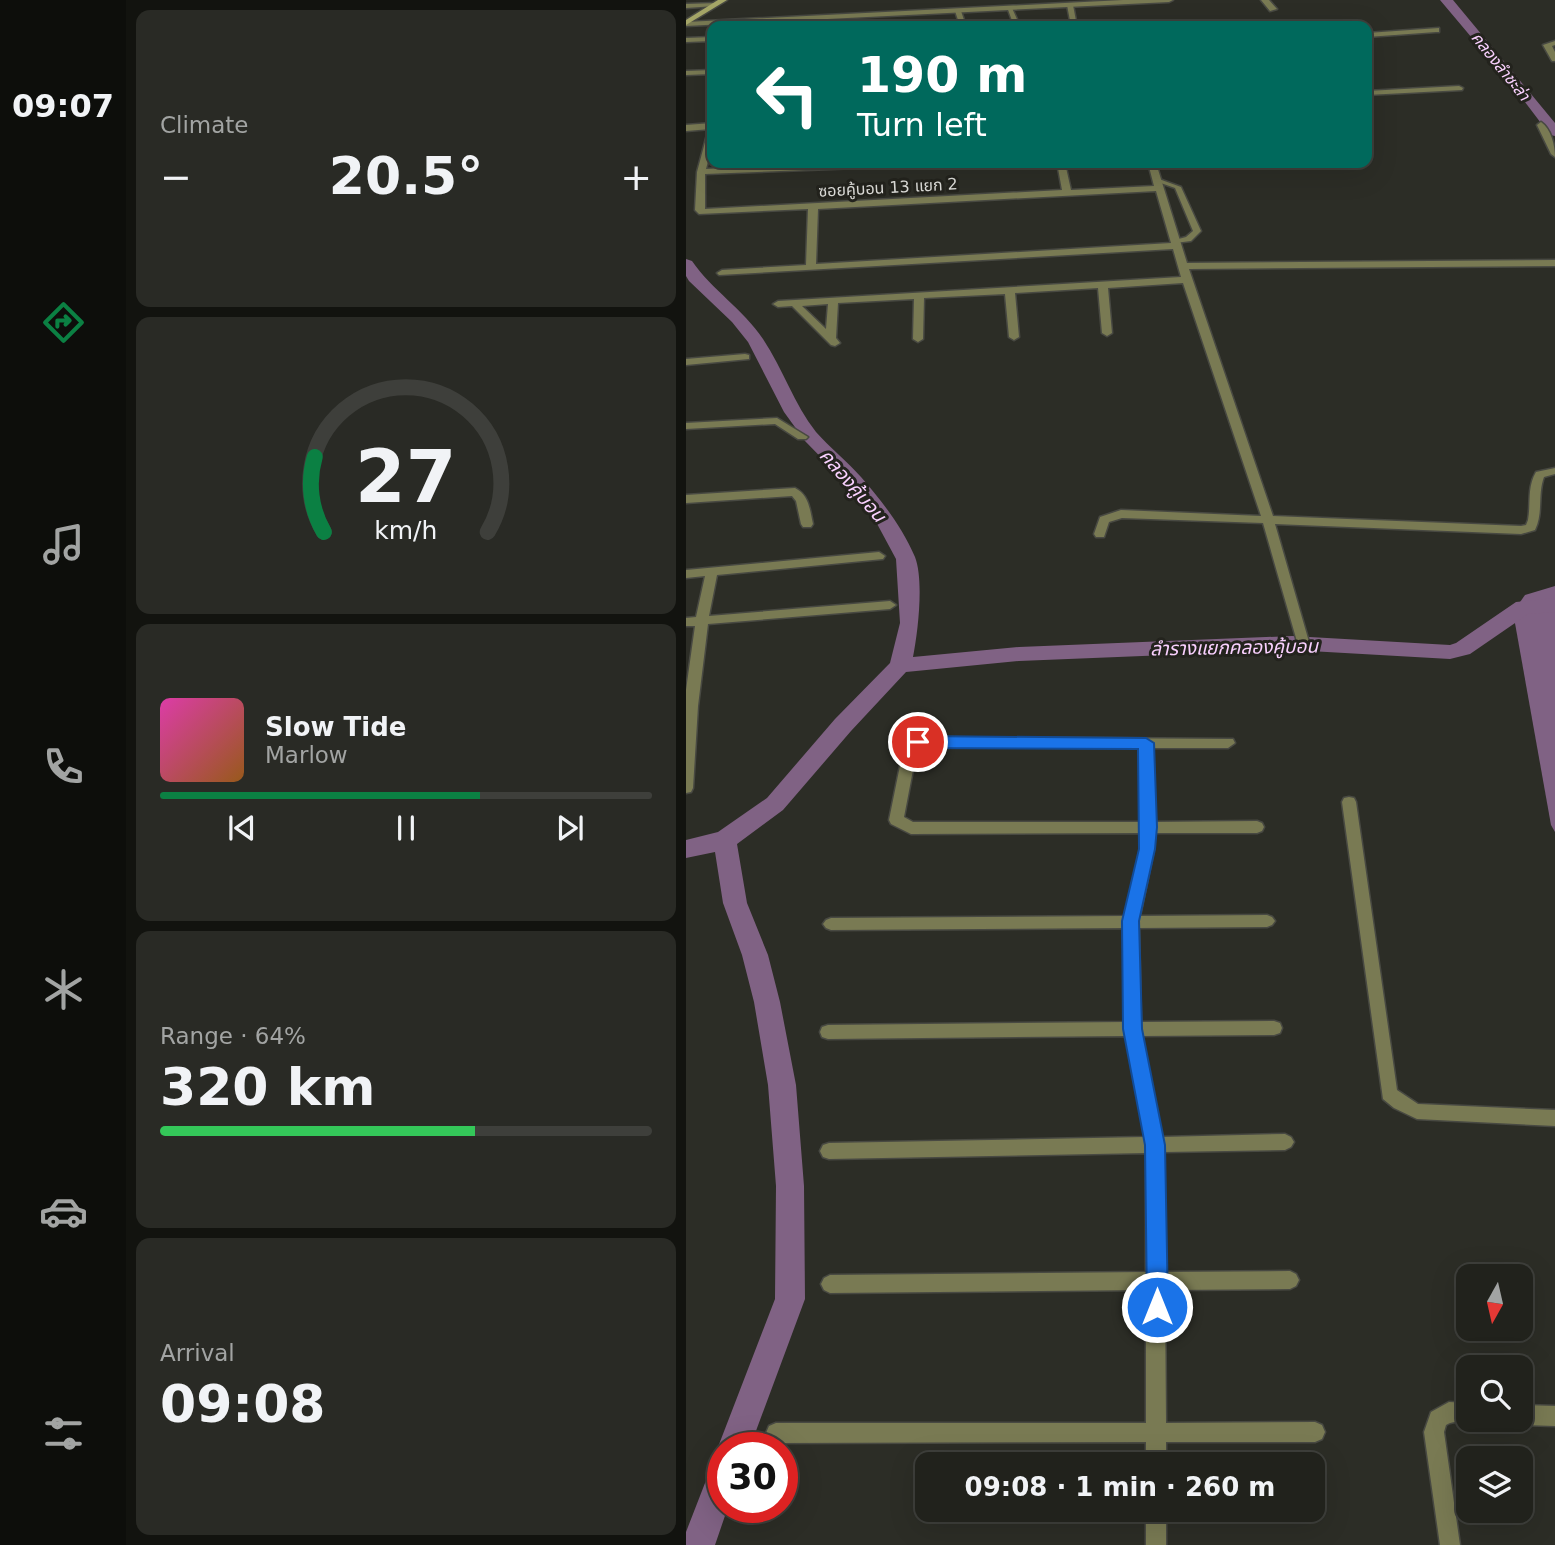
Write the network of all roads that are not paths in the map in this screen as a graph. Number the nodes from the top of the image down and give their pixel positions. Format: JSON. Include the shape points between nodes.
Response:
{"nodes":[{"id":1,"x":1170,"y":0,"type":"edge"},
{"id":2,"x":1265,"y":0,"type":"edge"},
{"id":3,"x":719,"y":2,"type":"edge"},
{"id":4,"x":1084,"y":2,"type":"edge"},
{"id":5,"x":1009,"y":4,"type":"edge"},
{"id":6,"x":1070,"y":5,"type":"junction"},
{"id":7,"x":686,"y":6,"type":"edge"},
{"id":8,"x":1273,"y":9,"type":"dead end"},
{"id":9,"x":958,"y":11,"type":"junction"},
{"id":10,"x":749,"y":21,"type":"edge"},
{"id":11,"x":961,"y":21,"type":"edge"},
{"id":12,"x":1015,"y":21,"type":"edge"},
{"id":13,"x":1073,"y":21,"type":"edge"},
{"id":14,"x":707,"y":23,"type":"edge"},
{"id":15,"x":686,"y":24,"type":"edge"},
{"id":16,"x":1436,"y":30,"type":"dead end"},
{"id":17,"x":1372,"y":34,"type":"edge"},
{"id":18,"x":707,"y":39,"type":"edge"},
{"id":19,"x":686,"y":40,"type":"edge"},
{"id":20,"x":1555,"y":43,"type":"edge"},
{"id":21,"x":1555,"y":59,"type":"edge"},
{"id":22,"x":707,"y":72,"type":"edge"},
{"id":23,"x":686,"y":73,"type":"edge"},
{"id":24,"x":1459,"y":88,"type":"dead end"},
{"id":25,"x":1372,"y":93,"type":"edge"},
{"id":26,"x":1541,"y":125,"type":"dead end"},
{"id":27,"x":686,"y":128,"type":"edge"},
{"id":28,"x":707,"y":128,"type":"edge"},
{"id":29,"x":707,"y":148,"type":"edge"},
{"id":30,"x":1555,"y":155,"type":"edge"},
{"id":31,"x":793,"y":168,"type":"edge"},
{"id":32,"x":1062,"y":168,"type":"edge"},
{"id":33,"x":1153,"y":168,"type":"edge"},
{"id":34,"x":701,"y":172,"type":"junction"},
{"id":35,"x":1158,"y":184,"type":"junction"},
{"id":36,"x":1067,"y":192,"type":"junction"},
{"id":37,"x":814,"y":207,"type":"junction"},
{"id":38,"x":1176,"y":244,"type":"junction"},
{"id":39,"x":1555,"y":263,"type":"edge"},
{"id":40,"x":1182,"y":266,"type":"junction"},
{"id":41,"x":811,"y":267,"type":"junction"},
{"id":42,"x":722,"y":273,"type":"dead end"},
{"id":43,"x":1187,"y":280,"type":"junction"},
{"id":44,"x":1103,"y":284,"type":"junction"},
{"id":45,"x":1010,"y":289,"type":"junction"},
{"id":46,"x":919,"y":295,"type":"junction"},
{"id":47,"x":832,"y":301,"type":"junction"},
{"id":48,"x":794,"y":303,"type":"junction"},
{"id":49,"x":778,"y":304,"type":"dead end"},
{"id":50,"x":1107,"y":333,"type":"dead end"},
{"id":51,"x":1014,"y":337,"type":"dead end"},
{"id":52,"x":918,"y":339,"type":"dead end"},
{"id":53,"x":744,"y":357,"type":"dead end"},
{"id":54,"x":686,"y":362,"type":"edge"},
{"id":55,"x":686,"y":426,"type":"edge"},
{"id":56,"x":802,"y":437,"type":"dead end"},
{"id":57,"x":1555,"y":471,"type":"edge"},
{"id":58,"x":686,"y":499,"type":"edge"},
{"id":59,"x":1268,"y":519,"type":"junction"},
{"id":60,"x":807,"y":524,"type":"dead end"},
{"id":61,"x":1100,"y":534,"type":"dead end"},
{"id":62,"x":879,"y":556,"type":"dead end"},
{"id":63,"x":712,"y":572,"type":"junction"},
{"id":64,"x":686,"y":574,"type":"edge"},
{"id":65,"x":890,"y":605,"type":"dead end"},
{"id":66,"x":701,"y":621,"type":"junction"},
{"id":67,"x":686,"y":622,"type":"edge"},
{"id":68,"x":1303,"y":642,"type":"dead end"},
{"id":69,"x":688,"y":711,"type":"edge"},
{"id":70,"x":1146,"y":743,"type":"junction"},
{"id":71,"x":1228,"y":743,"type":"dead end"},
{"id":72,"x":686,"y":788,"type":"edge"},
{"id":73,"x":1349,"y":802,"type":"dead end"},
{"id":74,"x":1149,"y":827,"type":"junction"},
{"id":75,"x":1257,"y":827,"type":"dead end"},
{"id":76,"x":1131,"y":921,"type":"junction"},
{"id":77,"x":1267,"y":921,"type":"dead end"},
{"id":78,"x":831,"y":924,"type":"dead end"},
{"id":79,"x":1274,"y":1028,"type":"dead end"},
{"id":80,"x":1133,"y":1029,"type":"junction"},
{"id":81,"x":828,"y":1031,"type":"dead end"},
{"id":82,"x":1555,"y":1118,"type":"edge"},
{"id":83,"x":1285,"y":1142,"type":"dead end"},
{"id":84,"x":1155,"y":1145,"type":"junction"},
{"id":85,"x":829,"y":1151,"type":"dead end"},
{"id":86,"x":1290,"y":1280,"type":"dead end"},
{"id":87,"x":1157,"y":1282,"type":"junction"},
{"id":88,"x":830,"y":1284,"type":"dead end"},
{"id":89,"x":1456,"y":1412,"type":"edge"},
{"id":90,"x":1533,"y":1415,"type":"edge"},
{"id":91,"x":1555,"y":1416,"type":"edge"},
{"id":92,"x":1315,"y":1432,"type":"dead end"},
{"id":93,"x":798,"y":1433,"type":"edge"},
{"id":94,"x":1156,"y":1433,"type":"junction"},
{"id":95,"x":1156,"y":1452,"type":"edge"},
{"id":96,"x":1156,"y":1522,"type":"edge"},
{"id":97,"x":1156,"y":1545,"type":"edge"},
{"id":98,"x":1450,"y":1545,"type":"edge"}],
"edges":[{"from":1,"to":4,"type":"street"},
{"from":2,"to":8,"type":"street"},
{"from":3,"to":7,"type":"lane"},
{"from":3,"to":15,"type":"main road"},
{"from":4,"to":6,"type":"street"},
{"from":5,"to":6,"type":"street"},
{"from":5,"to":9,"type":"street"},
{"from":5,"to":12,"type":"lane"},
{"from":6,"to":13,"type":"lane"},
{"from":9,"to":10,"type":"street"},
{"from":9,"to":11,"type":"lane"},
{"from":14,"to":15,"type":"street"},
{"from":16,"to":17,"type":"street"},
{"from":18,"to":19,"type":"lane"},
{"from":20,"to":21,"type":"street","via":[[1547,45]]},
{"from":22,"to":23,"type":"street"},
{"from":24,"to":25,"type":"street"},
{"from":26,"to":30,"type":"street"},
{"from":27,"to":28,"type":"street"},
{"from":29,"to":34,"type":"street","name":"ซอยคู้บอน 13 แยก 2"},
{"from":31,"to":34,"type":"street"},
{"from":32,"to":36,"type":"street"},
{"from":33,"to":35,"type":"street"},
{"from":34,"to":37,"type":"street","name":"ซอยคู้บอน 13 แยก 2","via":[[702,212]]},
{"from":35,"to":36,"type":"street","name":"ซอยคู้บอน 13 แยก 2"},
{"from":35,"to":38,"type":"street"},
{"from":35,"to":38,"type":"lane","via":[[1178,187],[1197,231]]},
{"from":36,"to":37,"type":"street","name":"ซอยคู้บอน 13 แยก 2"},
{"from":37,"to":41,"type":"street"},
{"from":38,"to":40,"type":"street"},
{"from":38,"to":41,"type":"street"},
{"from":39,"to":40,"type":"street"},
{"from":40,"to":43,"type":"street"},
{"from":41,"to":42,"type":"street"},
{"from":43,"to":44,"type":"street"},
{"from":43,"to":59,"type":"street"},
{"from":44,"to":45,"type":"street"},
{"from":44,"to":50,"type":"street"},
{"from":45,"to":46,"type":"street"},
{"from":45,"to":51,"type":"street"},
{"from":46,"to":47,"type":"street"},
{"from":46,"to":52,"type":"street"},
{"from":47,"to":48,"type":"street"},
{"from":47,"to":48,"type":"street","via":[[833,341]]},
{"from":48,"to":49,"type":"street"},
{"from":53,"to":54,"type":"street"},
{"from":55,"to":56,"type":"street","via":[[777,421]]},
{"from":57,"to":59,"type":"street","via":[[1540,474],[1534,483],[1535,520],[1521,530]]},
{"from":58,"to":60,"type":"street","via":[[795,492]]},
{"from":59,"to":61,"type":"street","via":[[1121,514],[1104,520]]},
{"from":59,"to":68,"type":"street"},
{"from":62,"to":63,"type":"street"},
{"from":63,"to":64,"type":"street"},
{"from":63,"to":66,"type":"street"},
{"from":65,"to":66,"type":"street"},
{"from":66,"to":67,"type":"street"},
{"from":66,"to":69,"type":"street"},
{"from":69,"to":72,"type":"street"},
{"from":70,"to":71,"type":"street"},
{"from":70,"to":74,"type":"street"},
{"from":70,"to":74,"type":"street","via":[[918,742],[911,746],[896,820],[911,828]]},
{"from":73,"to":82,"type":"street","via":[[1389,1094],[1417,1111]]},
{"from":74,"to":75,"type":"street"},
{"from":74,"to":76,"type":"street"},
{"from":76,"to":77,"type":"street"},
{"from":76,"to":78,"type":"street"},
{"from":76,"to":80,"type":"street"},
{"from":79,"to":80,"type":"street"},
{"from":80,"to":81,"type":"street"},
{"from":80,"to":84,"type":"street"},
{"from":83,"to":84,"type":"street"},
{"from":84,"to":85,"type":"street"},
{"from":84,"to":87,"type":"street"},
{"from":86,"to":87,"type":"street"},
{"from":87,"to":88,"type":"street"},
{"from":87,"to":94,"type":"street"},
{"from":89,"to":98,"type":"street","via":[[1438,1419],[1434,1432]]},
{"from":90,"to":91,"type":"street"},
{"from":92,"to":94,"type":"street"},
{"from":93,"to":94,"type":"street"},
{"from":94,"to":95,"type":"street"},
{"from":96,"to":97,"type":"street"}]}
